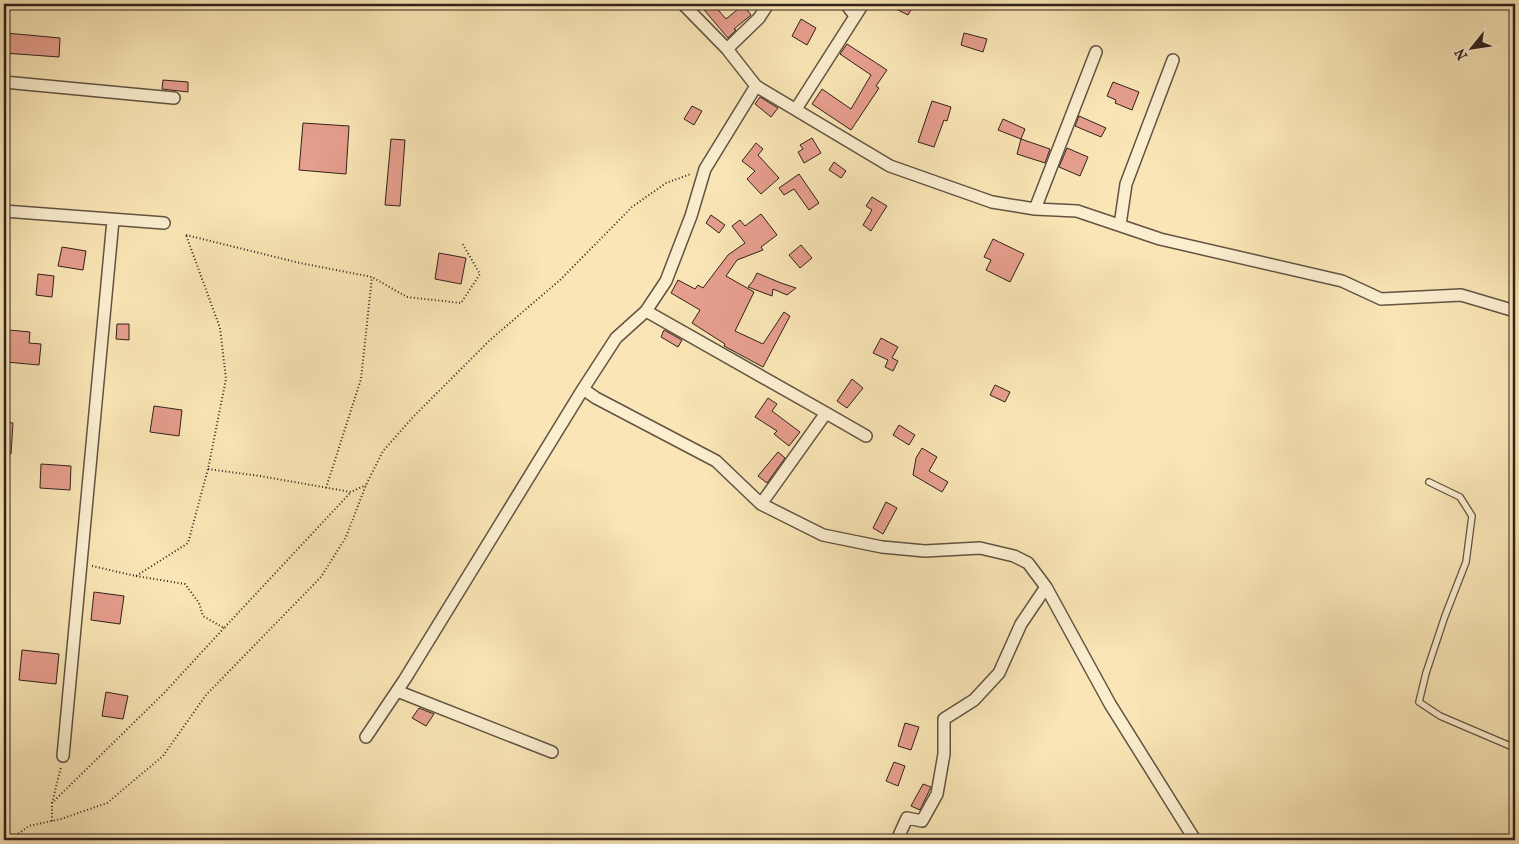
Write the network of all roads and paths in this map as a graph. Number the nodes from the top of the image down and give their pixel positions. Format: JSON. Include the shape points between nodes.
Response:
{"nodes":[{"id":1,"x":683,"y":4,"type":"edge"},
{"id":2,"x":768,"y":4,"type":"edge"},
{"id":3,"x":846,"y":4,"type":"edge"},
{"id":4,"x":863,"y":4,"type":"edge"},
{"id":5,"x":855,"y":16,"type":"junction"},
{"id":6,"x":727,"y":49,"type":"junction"},
{"id":7,"x":1096,"y":52,"type":"dead end"},
{"id":8,"x":1173,"y":60,"type":"dead end"},
{"id":9,"x":4,"y":82,"type":"edge"},
{"id":10,"x":756,"y":86,"type":"junction"},
{"id":11,"x":174,"y":98,"type":"dead end"},
{"id":12,"x":796,"y":109,"type":"junction"},
{"id":13,"x":705,"y":169,"type":"junction"},
{"id":14,"x":1035,"y":209,"type":"junction"},
{"id":15,"x":4,"y":211,"type":"edge"},
{"id":16,"x":113,"y":220,"type":"junction"},
{"id":17,"x":164,"y":223,"type":"dead end"},
{"id":18,"x":1120,"y":225,"type":"junction"},
{"id":19,"x":462,"y":243,"type":"dead end"},
{"id":20,"x":372,"y":277,"type":"junction"},
{"id":21,"x":646,"y":311,"type":"junction"},
{"id":22,"x":1515,"y":311,"type":"edge"},
{"id":23,"x":583,"y":389,"type":"junction"},
{"id":24,"x":826,"y":413,"type":"junction"},
{"id":25,"x":866,"y":436,"type":"dead end"},
{"id":26,"x":208,"y":469,"type":"junction"},
{"id":27,"x":1429,"y":482,"type":"dead end"},
{"id":28,"x":366,"y":485,"type":"junction"},
{"id":29,"x":326,"y":488,"type":"junction"},
{"id":30,"x":351,"y":492,"type":"junction"},
{"id":31,"x":761,"y":504,"type":"junction"},
{"id":32,"x":81,"y":563,"type":"junction"},
{"id":33,"x":136,"y":576,"type":"junction"},
{"id":34,"x":1046,"y":587,"type":"junction"},
{"id":35,"x":224,"y":628,"type":"junction"},
{"id":36,"x":397,"y":691,"type":"junction"},
{"id":37,"x":366,"y":737,"type":"dead end"},
{"id":38,"x":1515,"y":748,"type":"edge"},
{"id":39,"x":552,"y":752,"type":"dead end"},
{"id":40,"x":63,"y":756,"type":"joint"},
{"id":41,"x":52,"y":803,"type":"junction"},
{"id":42,"x":52,"y":821,"type":"junction"},
{"id":43,"x":10,"y":840,"type":"edge"},
{"id":44,"x":897,"y":840,"type":"edge"},
{"id":45,"x":1195,"y":840,"type":"edge"}],
"edges":[{"from":1,"to":6,"type":"street"},
{"from":2,"to":6,"type":"street","via":[[760,18]]},
{"from":3,"to":5,"type":"street"},
{"from":4,"to":5,"type":"street"},
{"from":5,"to":12,"type":"street"},
{"from":6,"to":10,"type":"street"},
{"from":7,"to":14,"type":"street"},
{"from":8,"to":18,"type":"street","via":[[1126,184]]},
{"from":9,"to":11,"type":"street"},
{"from":10,"to":12,"type":"street"},
{"from":10,"to":13,"type":"street"},
{"from":12,"to":14,"type":"street","via":[[890,166],[992,202]]},
{"from":13,"to":21,"type":"street","via":[[666,281]]},
{"from":13,"to":28,"type":"path","via":[[666,183],[632,207],[560,280],[490,340],[414,416],[383,451]]},
{"from":14,"to":18,"type":"street","via":[[1077,211]]},
{"from":15,"to":16,"type":"street"},
{"from":16,"to":17,"type":"street"},
{"from":16,"to":32,"type":"street"},
{"from":18,"to":22,"type":"street","via":[[1160,239],[1342,281],[1381,299],[1461,295]]},
{"from":19,"to":20,"type":"path","via":[[480,274],[461,303],[406,297]]},
{"from":20,"to":26,"type":"path","via":[[186,236],[220,328],[226,379]]},
{"from":20,"to":29,"type":"path","via":[[361,380]]},
{"from":21,"to":23,"type":"street","via":[[616,338]]},
{"from":21,"to":24,"type":"street"},
{"from":23,"to":31,"type":"street","via":[[716,461]]},
{"from":23,"to":36,"type":"street"},
{"from":24,"to":25,"type":"street"},
{"from":24,"to":31,"type":"street"},
{"from":26,"to":29,"type":"path"},
{"from":26,"to":33,"type":"path","via":[[188,543]]},
{"from":27,"to":38,"type":"lane","via":[[1460,497],[1472,516],[1466,562],[1432,654],[1419,702],[1440,716]]},
{"from":28,"to":30,"type":"path"},
{"from":28,"to":42,"type":"path","via":[[346,537],[321,577],[206,696],[163,756],[108,803]]},
{"from":29,"to":30,"type":"path"},
{"from":30,"to":35,"type":"path"},
{"from":31,"to":34,"type":"street","via":[[823,535],[882,548],[924,551],[980,548],[1014,556],[1028,563]]},
{"from":32,"to":33,"type":"path"},
{"from":32,"to":40,"type":"street"},
{"from":33,"to":35,"type":"path","via":[[184,584],[199,603],[203,616]]},
{"from":34,"to":44,"type":"street","via":[[1020,624],[999,673],[974,700],[944,719],[944,754],[937,794],[922,820],[907,818]]},
{"from":34,"to":45,"type":"street","via":[[1110,704]]},
{"from":35,"to":41,"type":"path","via":[[165,692]]},
{"from":36,"to":37,"type":"street"},
{"from":36,"to":39,"type":"street"},
{"from":40,"to":41,"type":"path"},
{"from":41,"to":42,"type":"path"},
{"from":42,"to":43,"type":"path","via":[[29,826]]}]}
